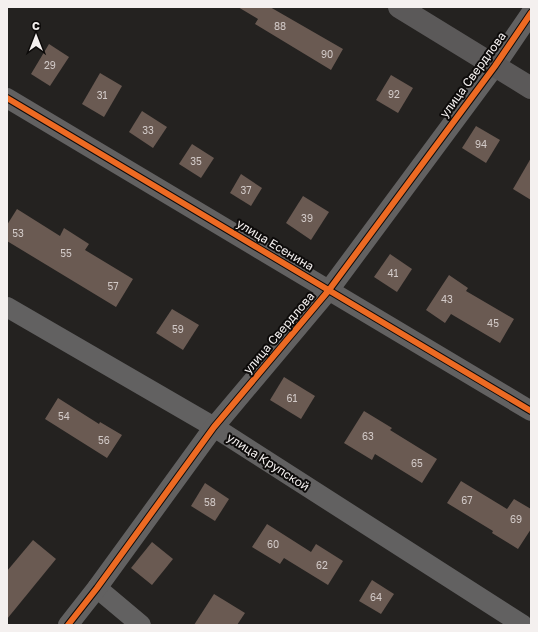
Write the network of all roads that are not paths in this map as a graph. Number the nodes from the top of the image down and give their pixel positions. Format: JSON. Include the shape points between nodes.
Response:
{"nodes":[{"id":1,"x":400,"y":7,"type":"edge"},
{"id":2,"x":531,"y":13,"type":"edge"},
{"id":3,"x":495,"y":66,"type":"junction"},
{"id":4,"x":531,"y":88,"type":"edge"},
{"id":5,"x":7,"y":98,"type":"edge"},
{"id":6,"x":329,"y":290,"type":"junction"},
{"id":7,"x":7,"y":307,"type":"edge"},
{"id":8,"x":531,"y":411,"type":"edge"},
{"id":9,"x":214,"y":427,"type":"junction"},
{"id":10,"x":97,"y":588,"type":"junction"},
{"id":11,"x":68,"y":625,"type":"edge"},
{"id":12,"x":141,"y":625,"type":"edge"},
{"id":13,"x":523,"y":625,"type":"edge"}],
"edges":[{"from":1,"to":3,"type":"main road"},
{"from":2,"to":3,"type":"street","name":"улица Свердлова"},
{"from":3,"to":4,"type":"main road"},
{"from":3,"to":6,"type":"street","name":"улица Свердлова"},
{"from":5,"to":6,"type":"street","name":"улица Есенина"},
{"from":6,"to":8,"type":"street","name":"улица Есенина"},
{"from":6,"to":9,"type":"street","name":"улица Свердлова"},
{"from":7,"to":9,"type":"street","name":"улица Крупской"},
{"from":9,"to":10,"type":"street","name":"улица Свердлова"},
{"from":9,"to":13,"type":"street","name":"улица Крупской"},
{"from":10,"to":11,"type":"street","name":"улица Свердлова"},
{"from":10,"to":12,"type":"street"}]}
